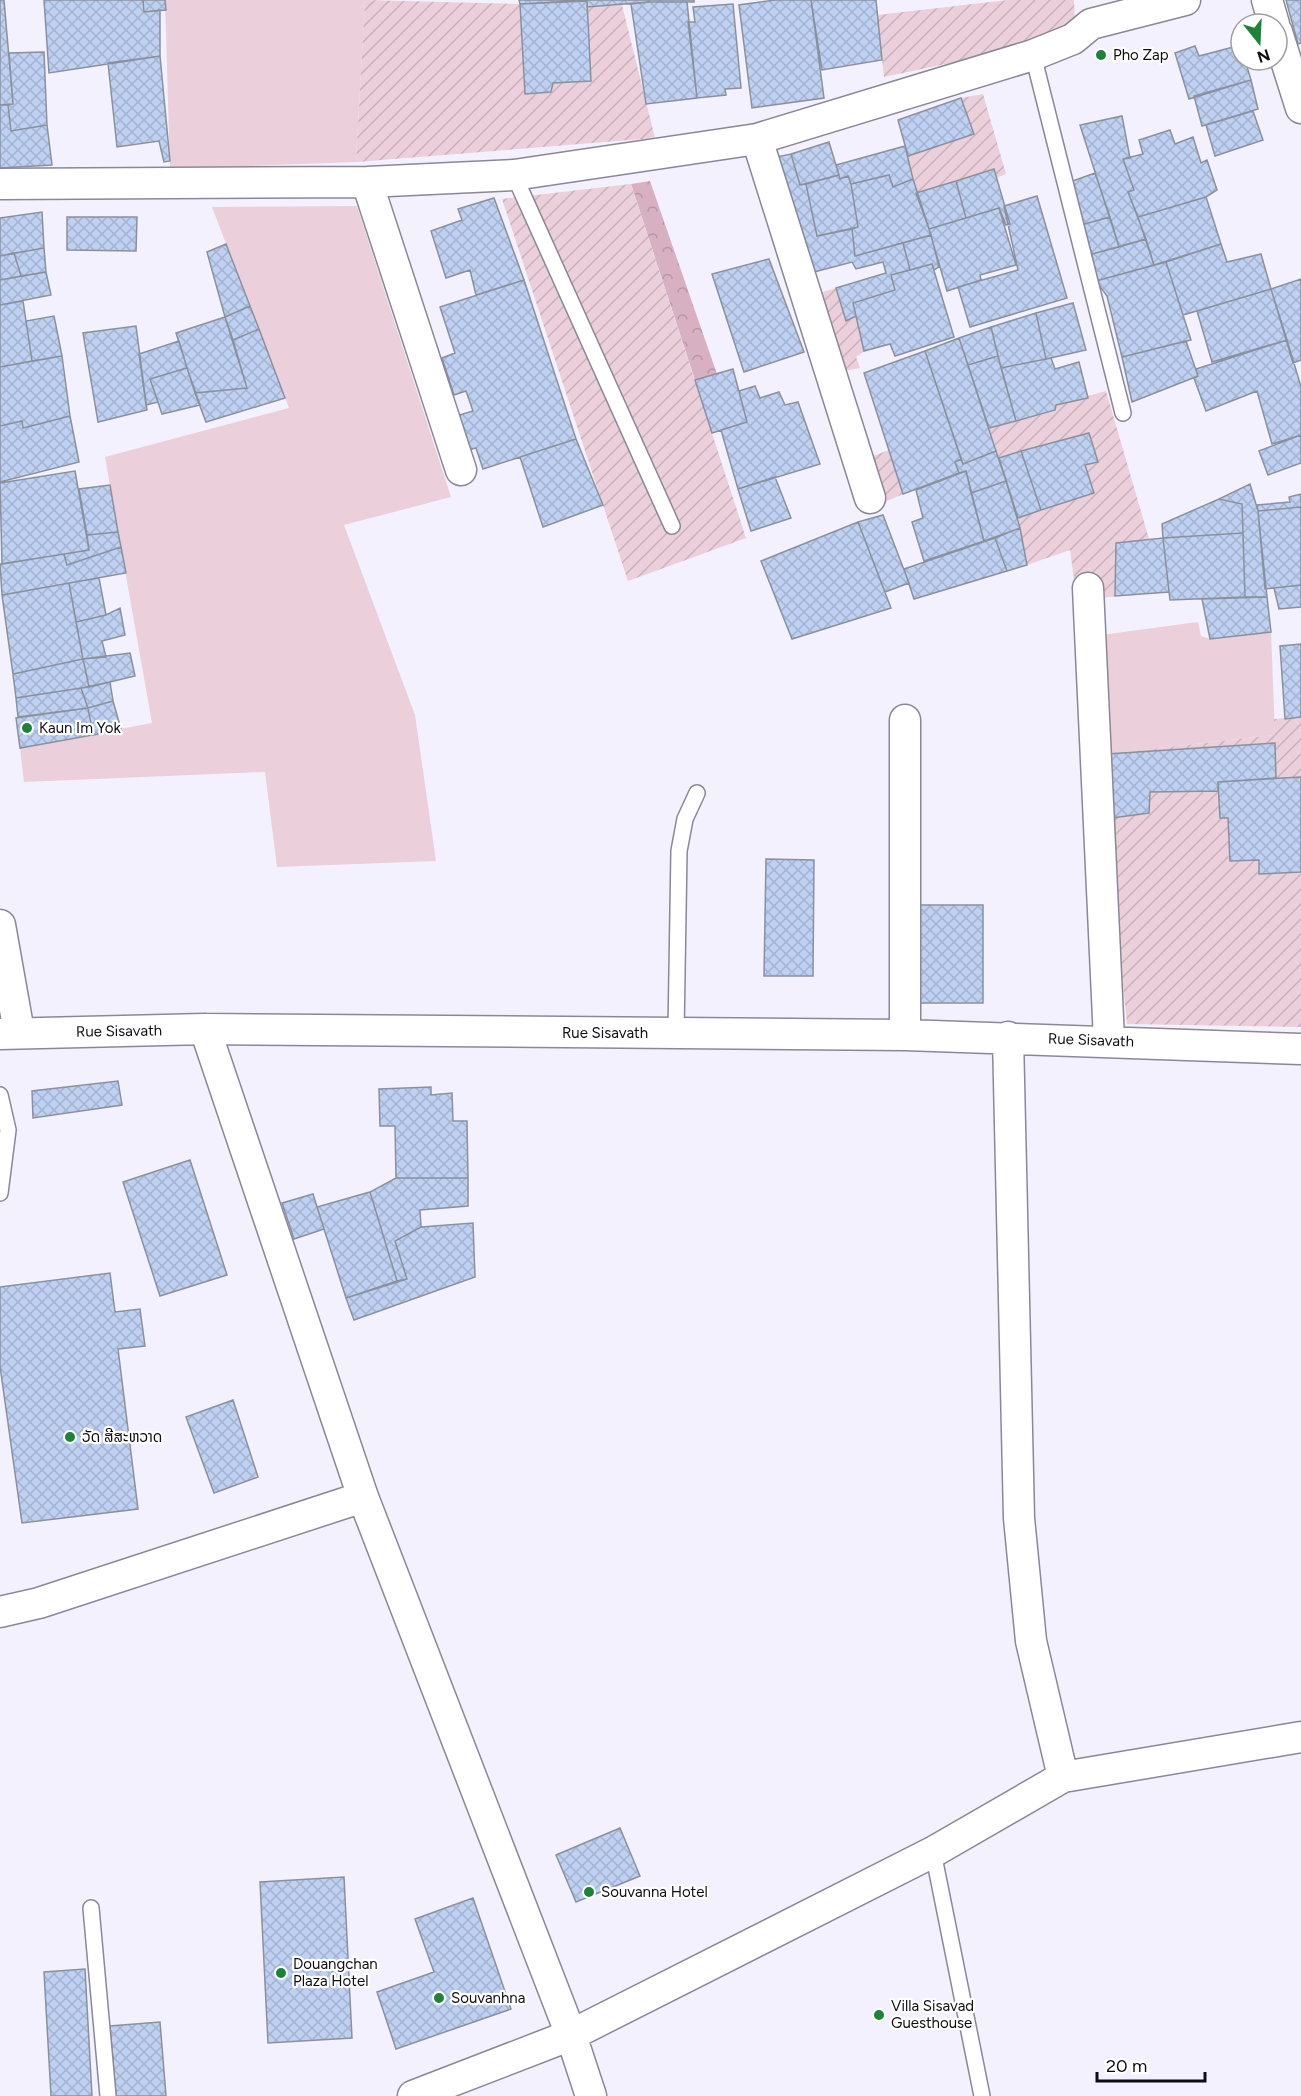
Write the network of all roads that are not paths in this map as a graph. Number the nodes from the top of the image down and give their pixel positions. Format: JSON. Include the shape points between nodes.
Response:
{"nodes":[{"id":1,"x":1185,"y":0,"type":"edge"},
{"id":2,"x":1093,"y":12,"type":"edge"},
{"id":3,"x":1032,"y":55,"type":"junction"},
{"id":4,"x":1289,"y":70,"type":"edge"},
{"id":5,"x":1301,"y":108,"type":"edge"},
{"id":6,"x":757,"y":139,"type":"junction"},
{"id":7,"x":514,"y":176,"type":"junction"},
{"id":8,"x":367,"y":182,"type":"junction"},
{"id":9,"x":0,"y":184,"type":"edge"},
{"id":10,"x":1123,"y":413,"type":"dead end"},
{"id":11,"x":461,"y":470,"type":"dead end"},
{"id":12,"x":870,"y":498,"type":"dead end"},
{"id":13,"x":672,"y":526,"type":"dead end"},
{"id":14,"x":1088,"y":588,"type":"dead end"},
{"id":15,"x":905,"y":720,"type":"dead end"},
{"id":16,"x":698,"y":792,"type":"dead end"},
{"id":17,"x":0,"y":925,"type":"edge"},
{"id":18,"x":205,"y":1029,"type":"junction"},
{"id":19,"x":676,"y":1033,"type":"junction"},
{"id":20,"x":9,"y":1034,"type":"edge"},
{"id":21,"x":905,"y":1035,"type":"junction"},
{"id":22,"x":1008,"y":1036,"type":"junction"},
{"id":23,"x":1109,"y":1040,"type":"junction"},
{"id":24,"x":1301,"y":1048,"type":"edge"},
{"id":25,"x":0,"y":1095,"type":"edge"},
{"id":26,"x":0,"y":1193,"type":"edge"},
{"id":27,"x":363,"y":1497,"type":"junction"},
{"id":28,"x":0,"y":1612,"type":"edge"},
{"id":29,"x":1301,"y":1737,"type":"edge"},
{"id":30,"x":1063,"y":1777,"type":"junction"},
{"id":31,"x":933,"y":1852,"type":"junction"},
{"id":32,"x":91,"y":1908,"type":"dead end"},
{"id":33,"x":571,"y":2035,"type":"junction"},
{"id":34,"x":108,"y":2096,"type":"edge"},
{"id":35,"x":413,"y":2096,"type":"edge"},
{"id":36,"x":591,"y":2096,"type":"edge"},
{"id":37,"x":982,"y":2096,"type":"edge"}],
"edges":[{"from":1,"to":2,"type":"street"},
{"from":2,"to":3,"type":"street","via":[[1073,39]]},
{"from":3,"to":6,"type":"street"},
{"from":3,"to":10,"type":"lane"},
{"from":4,"to":5,"type":"street"},
{"from":6,"to":7,"type":"street"},
{"from":6,"to":12,"type":"street"},
{"from":7,"to":8,"type":"street"},
{"from":7,"to":13,"type":"lane"},
{"from":8,"to":9,"type":"street"},
{"from":8,"to":11,"type":"street"},
{"from":14,"to":23,"type":"street"},
{"from":15,"to":21,"type":"street"},
{"from":16,"to":19,"type":"lane","via":[[685,819],[679,850]]},
{"from":17,"to":20,"type":"street","name":"Rue Sisavath"},
{"from":18,"to":19,"type":"street","name":"Rue Sisavath"},
{"from":18,"to":20,"type":"street","name":"Rue Sisavath"},
{"from":18,"to":27,"type":"street"},
{"from":19,"to":21,"type":"street","name":"Rue Sisavath"},
{"from":21,"to":22,"type":"street","name":"Rue Sisavath"},
{"from":22,"to":23,"type":"street","name":"Rue Sisavath"},
{"from":22,"to":30,"type":"street","via":[[1019,1518],[1031,1641]]},
{"from":23,"to":24,"type":"street","name":"Rue Sisavath"},
{"from":25,"to":26,"type":"lane","via":[[8,1130]]},
{"from":27,"to":28,"type":"street","via":[[39,1603]]},
{"from":27,"to":33,"type":"street"},
{"from":29,"to":30,"type":"street"},
{"from":30,"to":31,"type":"street"},
{"from":31,"to":33,"type":"street"},
{"from":31,"to":37,"type":"lane"},
{"from":32,"to":34,"type":"lane"},
{"from":33,"to":35,"type":"street"},
{"from":33,"to":36,"type":"street"}]}
